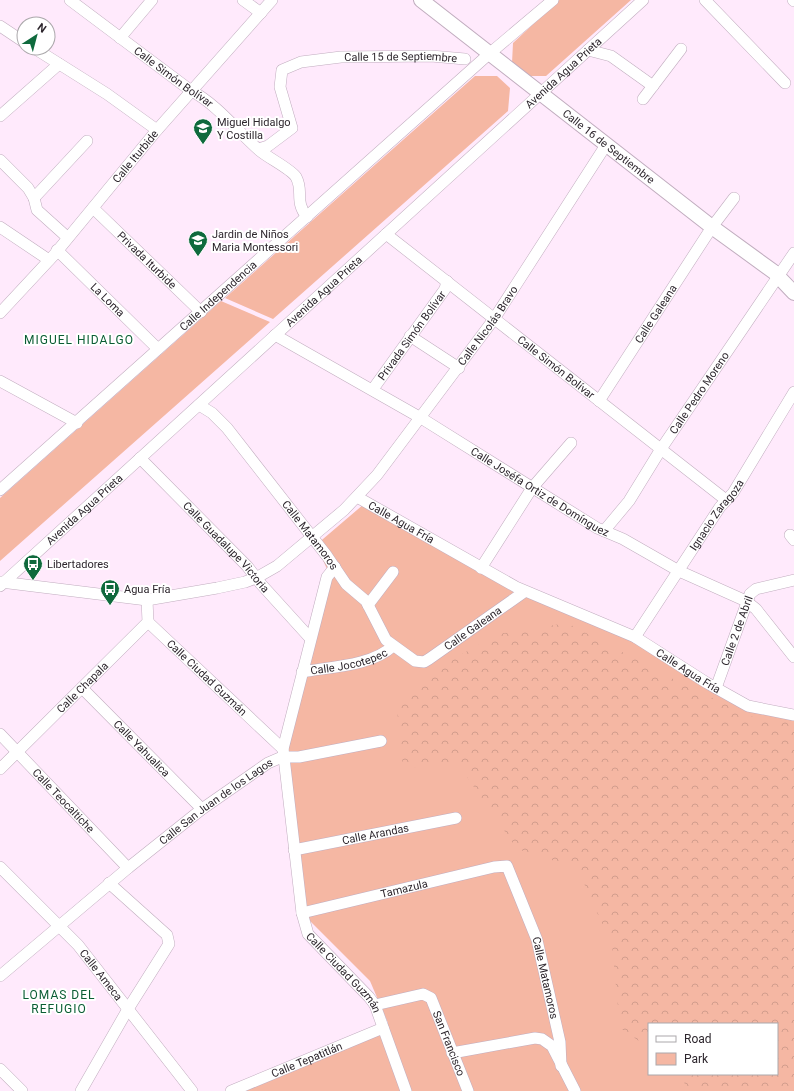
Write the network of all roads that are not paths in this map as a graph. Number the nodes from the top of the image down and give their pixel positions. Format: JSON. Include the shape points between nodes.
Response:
{"nodes":[{"id":1,"x":70,"y":0,"type":"edge"},
{"id":2,"x":152,"y":0,"type":"edge"},
{"id":3,"x":243,"y":0,"type":"edge"},
{"id":4,"x":272,"y":0,"type":"edge"},
{"id":5,"x":421,"y":0,"type":"edge"},
{"id":6,"x":553,"y":0,"type":"edge"},
{"id":7,"x":643,"y":0,"type":"edge"},
{"id":8,"x":705,"y":0,"type":"edge"},
{"id":9,"x":261,"y":13,"type":"junction"},
{"id":10,"x":0,"y":26,"type":"edge"},
{"id":11,"x":16,"y":37,"type":"edge"},
{"id":12,"x":120,"y":38,"type":"junction"},
{"id":13,"x":588,"y":50,"type":"junction"},
{"id":14,"x":681,"y":50,"type":"dead end"},
{"id":15,"x":489,"y":54,"type":"junction"},
{"id":16,"x":46,"y":56,"type":"edge"},
{"id":17,"x":465,"y":59,"type":"dead end"},
{"id":18,"x":59,"y":64,"type":"junction"},
{"id":19,"x":785,"y":83,"type":"dead end"},
{"id":20,"x":653,"y":86,"type":"junction"},
{"id":21,"x":190,"y":90,"type":"junction"},
{"id":22,"x":540,"y":94,"type":"junction"},
{"id":23,"x":643,"y":99,"type":"dead end"},
{"id":24,"x":0,"y":116,"type":"edge"},
{"id":25,"x":157,"y":130,"type":"junction"},
{"id":26,"x":87,"y":141,"type":"dead end"},
{"id":27,"x":606,"y":145,"type":"junction"},
{"id":28,"x":259,"y":150,"type":"junction"},
{"id":29,"x":0,"y":160,"type":"edge"},
{"id":30,"x":34,"y":198,"type":"junction"},
{"id":31,"x":734,"y":198,"type":"dead end"},
{"id":32,"x":93,"y":208,"type":"junction"},
{"id":33,"x":307,"y":217,"type":"junction"},
{"id":34,"x":0,"y":227,"type":"edge"},
{"id":35,"x":712,"y":227,"type":"junction"},
{"id":36,"x":386,"y":234,"type":"junction"},
{"id":37,"x":68,"y":237,"type":"junction"},
{"id":38,"x":57,"y":250,"type":"junction"},
{"id":39,"x":794,"y":253,"type":"edge"},
{"id":40,"x":49,"y":260,"type":"junction"},
{"id":41,"x":778,"y":275,"type":"junction"},
{"id":42,"x":446,"y":281,"type":"junction"},
{"id":43,"x":794,"y":293,"type":"edge"},
{"id":44,"x":201,"y":312,"type":"junction"},
{"id":45,"x":0,"y":313,"type":"edge"},
{"id":46,"x":494,"y":319,"type":"junction"},
{"id":47,"x":275,"y":335,"type":"junction"},
{"id":48,"x":410,"y":336,"type":"junction"},
{"id":49,"x":158,"y":349,"type":"junction"},
{"id":50,"x":459,"y":368,"type":"junction"},
{"id":51,"x":0,"y":381,"type":"edge"},
{"id":52,"x":373,"y":389,"type":"junction"},
{"id":53,"x":794,"y":392,"type":"edge"},
{"id":54,"x":600,"y":401,"type":"junction"},
{"id":55,"x":199,"y":405,"type":"junction"},
{"id":56,"x":421,"y":418,"type":"junction"},
{"id":57,"x":77,"y":423,"type":"junction"},
{"id":58,"x":571,"y":443,"type":"dead end"},
{"id":59,"x":661,"y":449,"type":"junction"},
{"id":60,"x":140,"y":458,"type":"junction"},
{"id":61,"x":532,"y":488,"type":"junction"},
{"id":62,"x":0,"y":490,"type":"edge"},
{"id":63,"x":358,"y":497,"type":"junction"},
{"id":64,"x":726,"y":500,"type":"junction"},
{"id":65,"x":604,"y":531,"type":"junction"},
{"id":66,"x":313,"y":537,"type":"junction"},
{"id":67,"x":335,"y":567,"type":"junction"},
{"id":68,"x":481,"y":568,"type":"junction"},
{"id":69,"x":393,"y":572,"type":"dead end"},
{"id":70,"x":679,"y":572,"type":"junction"},
{"id":71,"x":256,"y":578,"type":"junction"},
{"id":72,"x":794,"y":580,"type":"edge"},
{"id":73,"x":2,"y":583,"type":"edge"},
{"id":74,"x":524,"y":592,"type":"junction"},
{"id":75,"x":147,"y":600,"type":"junction"},
{"id":76,"x":746,"y":601,"type":"junction"},
{"id":77,"x":368,"y":605,"type":"junction"},
{"id":78,"x":148,"y":622,"type":"junction"},
{"id":79,"x":636,"y":637,"type":"junction"},
{"id":80,"x":310,"y":638,"type":"junction"},
{"id":81,"x":393,"y":646,"type":"junction"},
{"id":82,"x":794,"y":657,"type":"edge"},
{"id":83,"x":419,"y":662,"type":"joint"},
{"id":84,"x":302,"y":672,"type":"junction"},
{"id":85,"x":82,"y":688,"type":"junction"},
{"id":86,"x":716,"y":688,"type":"junction"},
{"id":87,"x":794,"y":715,"type":"edge"},
{"id":88,"x":0,"y":734,"type":"edge"},
{"id":89,"x":381,"y":741,"type":"dead end"},
{"id":90,"x":17,"y":751,"type":"junction"},
{"id":91,"x":282,"y":753,"type":"junction"},
{"id":92,"x":0,"y":769,"type":"edge"},
{"id":93,"x":202,"y":810,"type":"junction"},
{"id":94,"x":456,"y":818,"type":"dead end"},
{"id":95,"x":294,"y":850,"type":"junction"},
{"id":96,"x":508,"y":866,"type":"joint"},
{"id":97,"x":0,"y":867,"type":"edge"},
{"id":98,"x":128,"y":868,"type":"junction"},
{"id":99,"x":109,"y":883,"type":"junction"},
{"id":100,"x":302,"y":913,"type":"junction"},
{"id":101,"x":60,"y":925,"type":"junction"},
{"id":102,"x":0,"y":976,"type":"edge"},
{"id":103,"x":375,"y":1005,"type":"junction"},
{"id":104,"x":128,"y":1009,"type":"junction"},
{"id":105,"x":383,"y":1028,"type":"junction"},
{"id":106,"x":452,"y":1053,"type":"junction"},
{"id":107,"x":562,"y":1066,"type":"junction"},
{"id":108,"x":0,"y":1069,"type":"edge"},
{"id":109,"x":572,"y":1090,"type":"edge"},
{"id":110,"x":22,"y":1091,"type":"edge"},
{"id":111,"x":81,"y":1091,"type":"edge"},
{"id":112,"x":192,"y":1091,"type":"edge"},
{"id":113,"x":231,"y":1091,"type":"edge"},
{"id":114,"x":406,"y":1091,"type":"edge"},
{"id":115,"x":468,"y":1091,"type":"edge"}],
"edges":[{"from":1,"to":12,"type":"street","name":"Calle Simón Bolívar"},
{"from":2,"to":12,"type":"street"},
{"from":3,"to":9,"type":"street"},
{"from":4,"to":9,"type":"street","name":"Calle Iturbide"},
{"from":5,"to":15,"type":"street","name":"Calle 16 de Septiembre"},
{"from":6,"to":15,"type":"street","name":"Calle Independencia"},
{"from":7,"to":13,"type":"street","name":"Avenida Agua Prieta"},
{"from":8,"to":19,"type":"street"},
{"from":9,"to":21,"type":"street","name":"Calle Iturbide"},
{"from":10,"to":11,"type":"street"},
{"from":12,"to":21,"type":"street","name":"Calle Simón Bolívar"},
{"from":13,"to":20,"type":"street","via":[[610,56]]},
{"from":13,"to":22,"type":"street","name":"Avenida Agua Prieta"},
{"from":14,"to":20,"type":"street"},
{"from":15,"to":22,"type":"street","name":"Calle 16 de Septiembre"},
{"from":15,"to":33,"type":"street","name":"Calle Independencia"},
{"from":16,"to":18,"type":"street"},
{"from":17,"to":28,"type":"street","name":"Calle 15 de Septiembre","via":[[431,56],[335,57],[301,62],[282,70],[280,87],[292,128]]},
{"from":18,"to":24,"type":"street"},
{"from":18,"to":25,"type":"street"},
{"from":20,"to":23,"type":"street"},
{"from":21,"to":25,"type":"street","name":"Calle Iturbide"},
{"from":21,"to":28,"type":"street","name":"Calle Simón Bolívar","via":[[205,98]]},
{"from":22,"to":27,"type":"street","name":"Calle 16 de Septiembre"},
{"from":22,"to":36,"type":"street","name":"Avenida Agua Prieta"},
{"from":25,"to":32,"type":"street","name":"Calle Iturbide"},
{"from":26,"to":30,"type":"street"},
{"from":27,"to":35,"type":"street","name":"Calle 16 de Septiembre"},
{"from":27,"to":46,"type":"street","name":"Calle Nicolás Bravo"},
{"from":28,"to":33,"type":"street","name":"Calle Simón Bolívar","via":[[295,176],[299,186],[300,208]]},
{"from":29,"to":30,"type":"street","via":[[28,188]]},
{"from":30,"to":37,"type":"street","via":[[37,210]]},
{"from":31,"to":35,"type":"street","name":"Calle Galeana"},
{"from":32,"to":37,"type":"street","name":"Calle Iturbide"},
{"from":32,"to":44,"type":"street","name":"Privada Iturbide"},
{"from":33,"to":44,"type":"street","name":"Calle Independencia"},
{"from":34,"to":40,"type":"street"},
{"from":35,"to":41,"type":"street","name":"Calle 16 de Septiembre"},
{"from":35,"to":54,"type":"street","name":"Calle Galeana"},
{"from":36,"to":42,"type":"street","name":"Calle Simón Bolívar"},
{"from":36,"to":47,"type":"street","name":"Avenida Agua Prieta"},
{"from":37,"to":38,"type":"street","name":"Calle Iturbide"},
{"from":38,"to":40,"type":"street","name":"Calle Iturbide"},
{"from":38,"to":49,"type":"street","name":"La Loma"},
{"from":39,"to":41,"type":"street","name":"Calle Pedro Moreno"},
{"from":40,"to":45,"type":"street","name":"Calle Iturbide"},
{"from":41,"to":43,"type":"street","name":"Calle 16 de Septiembre"},
{"from":41,"to":59,"type":"street","name":"Calle Pedro Moreno"},
{"from":42,"to":46,"type":"street","name":"Calle Simón Bolívar"},
{"from":42,"to":48,"type":"street","name":"Privada Simón Bolívar","via":[[445,288]]},
{"from":44,"to":49,"type":"street","name":"Calle Independencia"},
{"from":46,"to":50,"type":"street","name":"Calle Nicolás Bravo"},
{"from":46,"to":54,"type":"street","name":"Calle Simón Bolívar"},
{"from":47,"to":52,"type":"street","name":"Calle Joséfa Ortiz de Domínguez"},
{"from":47,"to":55,"type":"street","name":"Avenida Agua Prieta"},
{"from":48,"to":50,"type":"street"},
{"from":48,"to":52,"type":"street","name":"Privada Simón Bolívar"},
{"from":49,"to":57,"type":"street","name":"Calle Independencia"},
{"from":50,"to":56,"type":"street","name":"Calle Nicolás Bravo"},
{"from":51,"to":57,"type":"street"},
{"from":52,"to":56,"type":"street","name":"Calle Joséfa Ortiz de Domínguez"},
{"from":53,"to":64,"type":"street","name":"Ignacio Zaragoza","via":[[733,493]]},
{"from":54,"to":59,"type":"street","name":"Calle Simón Bolívar"},
{"from":55,"to":60,"type":"street","name":"Avenida Agua Prieta"},
{"from":55,"to":66,"type":"street","name":"Calle Matamoros","via":[[216,416],[227,428]]},
{"from":56,"to":61,"type":"street","name":"Calle Joséfa Ortiz de Domínguez"},
{"from":56,"to":63,"type":"street","name":"Calle Nicolás Bravo"},
{"from":57,"to":62,"type":"street","name":"Calle Independencia"},
{"from":58,"to":61,"type":"street"},
{"from":59,"to":64,"type":"street","name":"Calle Simón Bolívar"},
{"from":59,"to":65,"type":"street","name":"Calle Pedro Moreno","via":[[629,501]]},
{"from":60,"to":71,"type":"street","name":"Calle Guadalupe Victoria","via":[[248,566]]},
{"from":60,"to":73,"type":"street","name":"Avenida Agua Prieta"},
{"from":61,"to":65,"type":"street","name":"Calle Joséfa Ortiz de Domínguez"},
{"from":61,"to":68,"type":"street"},
{"from":63,"to":66,"type":"street","name":"Calle Agua Fría"},
{"from":63,"to":68,"type":"street","name":"Calle Agua Fría"},
{"from":64,"to":70,"type":"street","name":"Ignacio Zaragoza"},
{"from":65,"to":70,"type":"street","name":"Calle Joséfa Ortiz de Domínguez","via":[[623,538]]},
{"from":66,"to":67,"type":"street","name":"Calle Matamoros"},
{"from":66,"to":71,"type":"street","name":"Calle Agua Fría","via":[[277,566]]},
{"from":67,"to":77,"type":"street","name":"Calle Matamoros","via":[[350,589]]},
{"from":67,"to":80,"type":"street","name":"Calle San Juan de los Lagos","via":[[327,576]]},
{"from":68,"to":74,"type":"street","name":"Calle Agua Fría"},
{"from":69,"to":77,"type":"street"},
{"from":70,"to":76,"type":"street","name":"Calle Joséfa Ortiz de Domínguez"},
{"from":70,"to":79,"type":"street","name":"Ignacio Zaragoza"},
{"from":71,"to":75,"type":"street","name":"Calle Agua Fría","via":[[217,588]]},
{"from":71,"to":80,"type":"street","name":"Calle Guadalupe Victoria"},
{"from":72,"to":76,"type":"street","name":"Calle 2 de Abril","via":[[756,589]]},
{"from":73,"to":75,"type":"street","name":"Calle Agua Fría"},
{"from":74,"to":79,"type":"street","name":"Calle Agua Fría"},
{"from":74,"to":83,"type":"street","name":"Calle Galeana","via":[[429,659]]},
{"from":75,"to":78,"type":"street"},
{"from":76,"to":82,"type":"street","name":"Calle Joséfa Ortiz de Domínguez","via":[[756,609]]},
{"from":76,"to":86,"type":"street","name":"Calle 2 de Abril"},
{"from":77,"to":81,"type":"street","name":"Calle Matamoros","via":[[382,635]]},
{"from":78,"to":85,"type":"street","name":"Calle Chapala"},
{"from":78,"to":91,"type":"street","name":"Calle Ciudad Guzmán"},
{"from":79,"to":86,"type":"street","name":"Calle Agua Fría"},
{"from":80,"to":84,"type":"street","name":"Calle San Juan de los Lagos"},
{"from":81,"to":83,"type":"street","name":"Calle Matamoros","via":[[410,659]]},
{"from":81,"to":84,"type":"street","name":"Calle Jocotepec","via":[[373,659]]},
{"from":84,"to":91,"type":"street","name":"Calle San Juan de los Lagos"},
{"from":85,"to":90,"type":"street","name":"Calle Chapala"},
{"from":85,"to":93,"type":"street","name":"Calle Yahualica"},
{"from":86,"to":87,"type":"street","name":"Calle Agua Fría","via":[[748,706]]},
{"from":88,"to":90,"type":"street","name":"Calle Teocaltiche"},
{"from":89,"to":91,"type":"street","via":[[299,757]]},
{"from":90,"to":92,"type":"street","name":"Calle Chapala"},
{"from":90,"to":98,"type":"street","name":"Calle Teocaltiche"},
{"from":91,"to":93,"type":"street","name":"Calle San Juan de los Lagos"},
{"from":91,"to":95,"type":"street","name":"Calle Ciudad Guzmán"},
{"from":93,"to":98,"type":"street","name":"Calle San Juan de los Lagos"},
{"from":94,"to":95,"type":"street","name":"Calle Arandas"},
{"from":95,"to":100,"type":"street","name":"Calle Ciudad Guzmán"},
{"from":96,"to":100,"type":"street","name":"Tamazula","via":[[494,867]]},
{"from":96,"to":107,"type":"street","name":"Calle Matamoros","via":[[538,940],[560,1042]]},
{"from":97,"to":101,"type":"street","name":"Calle Ameca"},
{"from":98,"to":99,"type":"street","name":"Calle San Juan de los Lagos"},
{"from":99,"to":101,"type":"street","name":"Calle San Juan de los Lagos"},
{"from":99,"to":104,"type":"street","via":[[170,941]]},
{"from":100,"to":103,"type":"street","name":"Calle Ciudad Guzmán","via":[[308,934]]},
{"from":101,"to":102,"type":"street","name":"Calle San Juan de los Lagos"},
{"from":101,"to":104,"type":"street","name":"Calle Ameca"},
{"from":103,"to":105,"type":"street","name":"Calle Ciudad Guzmán"},
{"from":103,"to":106,"type":"street","name":"San Francisco","via":[[423,994],[429,996]]},
{"from":104,"to":111,"type":"street"},
{"from":104,"to":112,"type":"street","name":"Calle Ameca"},
{"from":105,"to":113,"type":"street","name":"Calle Tepatitlán"},
{"from":105,"to":114,"type":"street","name":"Calle Ciudad Guzmán"},
{"from":106,"to":107,"type":"street","via":[[535,1038],[542,1039],[552,1046]]},
{"from":106,"to":115,"type":"street","name":"San Francisco"},
{"from":107,"to":109,"type":"street","name":"Calle Matamoros"},
{"from":108,"to":110,"type":"street"}]}
